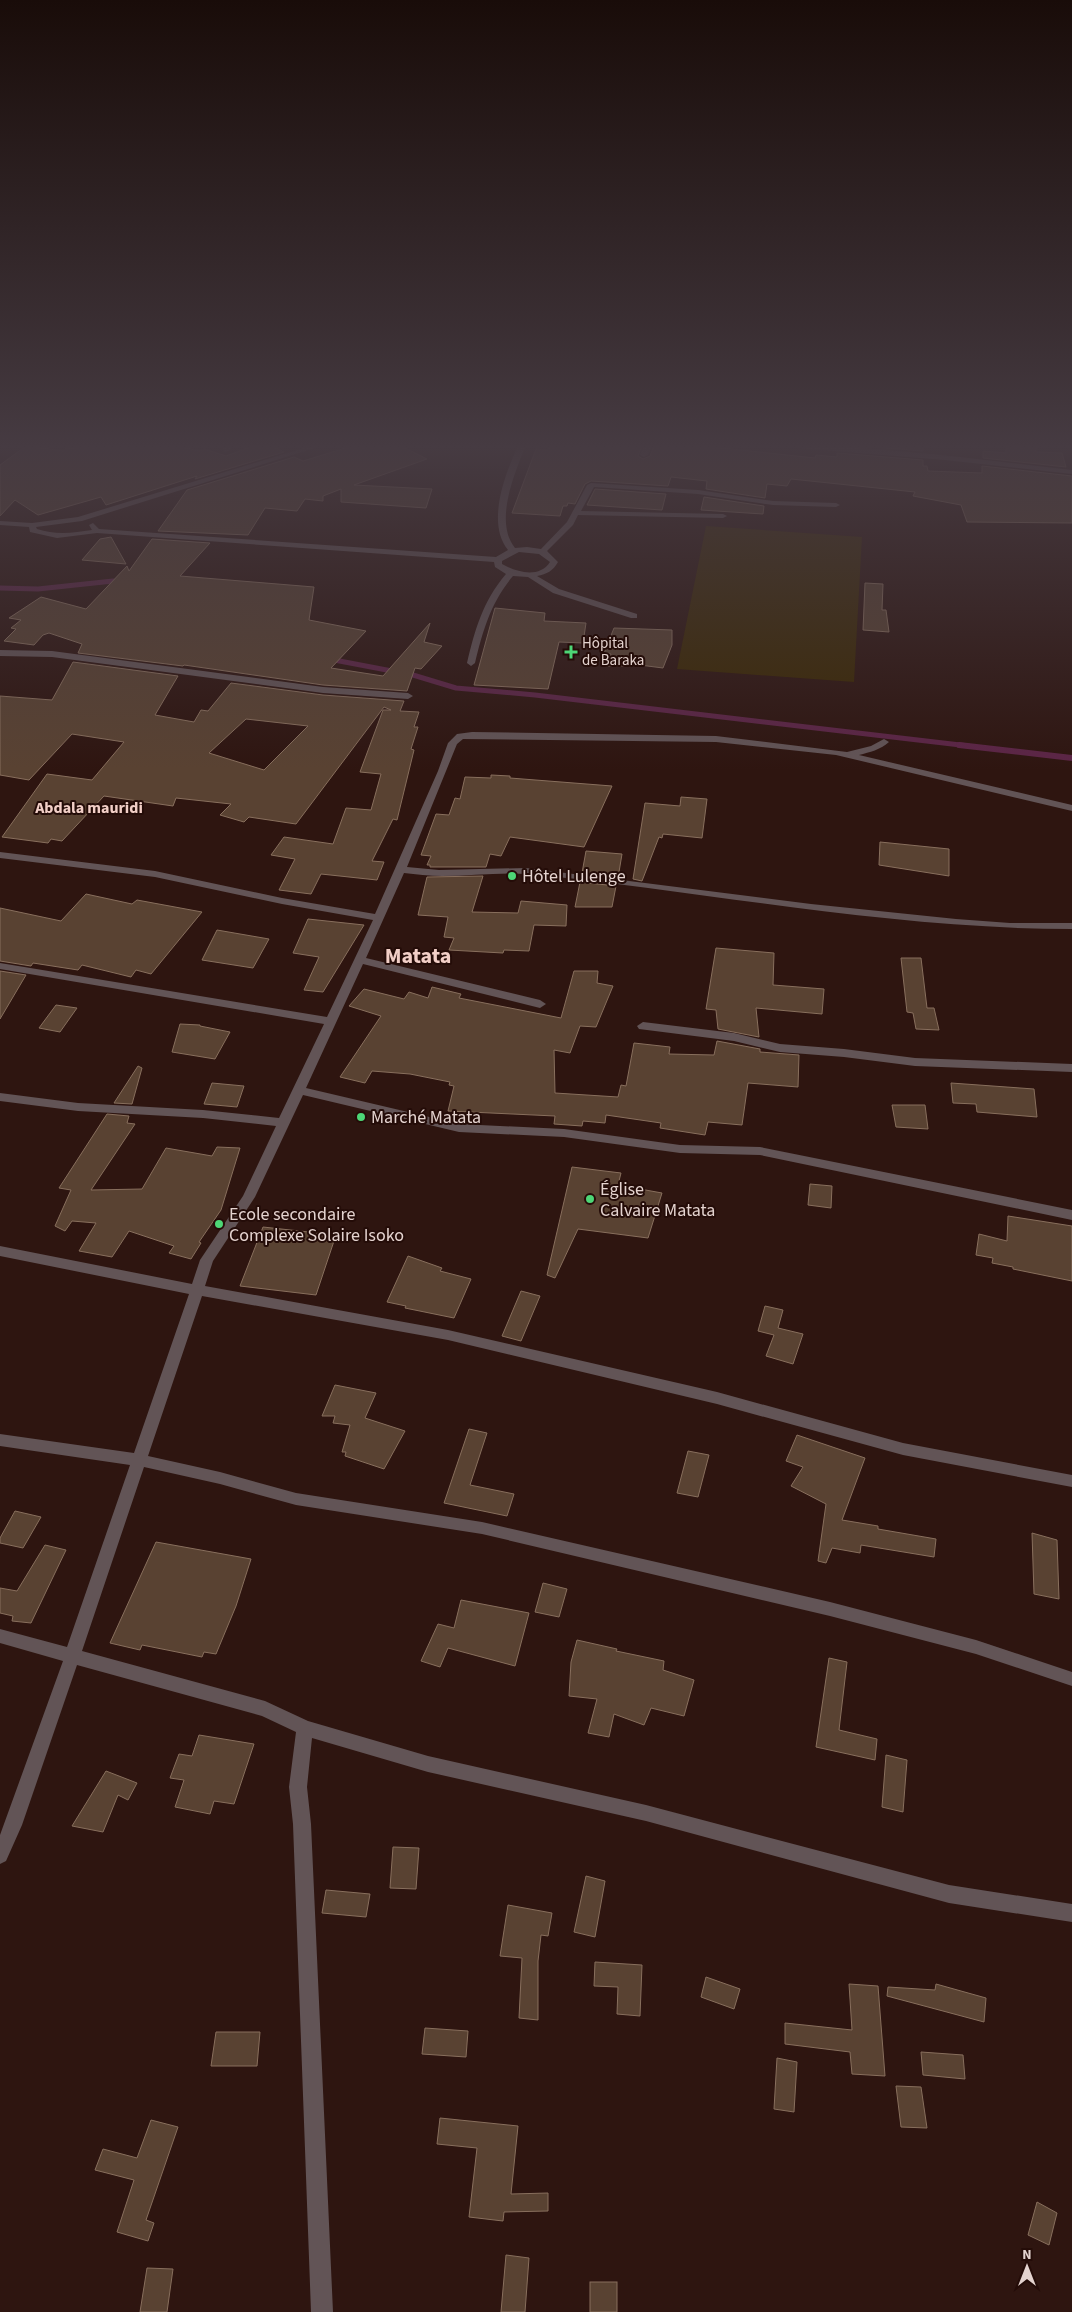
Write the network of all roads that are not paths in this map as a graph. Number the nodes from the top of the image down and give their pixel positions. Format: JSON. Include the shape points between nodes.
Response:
{"nodes":[{"id":1,"x":414,"y":554,"type":"edge"},
{"id":2,"x":506,"y":554,"type":"edge"},
{"id":3,"x":546,"y":554,"type":"edge"},
{"id":4,"x":498,"y":560,"type":"junction"},
{"id":5,"x":510,"y":573,"type":"junction"},
{"id":6,"x":530,"y":575,"type":"junction"},
{"id":7,"x":634,"y":616,"type":"dead end"},
{"id":8,"x":0,"y":653,"type":"edge"},
{"id":9,"x":471,"y":663,"type":"dead end"},
{"id":10,"x":408,"y":696,"type":"dead end"},
{"id":11,"x":884,"y":742,"type":"dead end"},
{"id":12,"x":847,"y":755,"type":"junction"},
{"id":13,"x":1072,"y":808,"type":"edge"},
{"id":14,"x":0,"y":855,"type":"edge"},
{"id":15,"x":400,"y":869,"type":"junction"},
{"id":16,"x":379,"y":918,"type":"junction"},
{"id":17,"x":1072,"y":926,"type":"edge"},
{"id":18,"x":359,"y":960,"type":"junction"},
{"id":19,"x":0,"y":966,"type":"edge"},
{"id":20,"x":540,"y":1004,"type":"dead end"},
{"id":21,"x":330,"y":1021,"type":"junction"},
{"id":22,"x":643,"y":1026,"type":"dead end"},
{"id":23,"x":1072,"y":1068,"type":"edge"},
{"id":24,"x":298,"y":1090,"type":"junction"},
{"id":25,"x":0,"y":1097,"type":"edge"},
{"id":26,"x":283,"y":1123,"type":"junction"},
{"id":27,"x":1072,"y":1214,"type":"edge"},
{"id":28,"x":0,"y":1251,"type":"edge"},
{"id":29,"x":196,"y":1290,"type":"junction"},
{"id":30,"x":0,"y":1440,"type":"edge"},
{"id":31,"x":139,"y":1460,"type":"junction"},
{"id":32,"x":1072,"y":1481,"type":"edge"},
{"id":33,"x":0,"y":1636,"type":"edge"},
{"id":34,"x":72,"y":1657,"type":"junction"},
{"id":35,"x":1072,"y":1678,"type":"edge"},
{"id":36,"x":305,"y":1728,"type":"junction"},
{"id":37,"x":0,"y":1855,"type":"edge"},
{"id":38,"x":1072,"y":1913,"type":"edge"},
{"id":39,"x":322,"y":2312,"type":"edge"}],
"edges":[{"from":1,"to":4,"type":"street"},
{"from":2,"to":4,"type":"street"},
{"from":3,"to":6,"type":"street","via":[[554,562],[552,568]]},
{"from":4,"to":5,"type":"street","via":[[498,565]]},
{"from":5,"to":6,"type":"street"},
{"from":5,"to":9,"type":"street","via":[[483,613]]},
{"from":6,"to":7,"type":"street","via":[[556,591]]},
{"from":8,"to":10,"type":"street","via":[[52,654],[323,690]]},
{"from":11,"to":12,"type":"street"},
{"from":12,"to":13,"type":"street"},
{"from":12,"to":15,"type":"street","via":[[668,736],[460,736],[453,743]]},
{"from":14,"to":16,"type":"street","via":[[156,874]]},
{"from":15,"to":16,"type":"street"},
{"from":15,"to":17,"type":"street","via":[[526,871],[956,922]]},
{"from":16,"to":18,"type":"street"},
{"from":18,"to":20,"type":"street"},
{"from":18,"to":21,"type":"street"},
{"from":19,"to":21,"type":"street"},
{"from":21,"to":24,"type":"street"},
{"from":22,"to":23,"type":"street","via":[[734,1037],[780,1048],[915,1062]]},
{"from":24,"to":26,"type":"street"},
{"from":24,"to":27,"type":"street","via":[[459,1128],[564,1133],[680,1149],[760,1151]]},
{"from":25,"to":26,"type":"street","via":[[78,1107],[203,1114]]},
{"from":26,"to":29,"type":"street","via":[[249,1197],[207,1260]]},
{"from":28,"to":29,"type":"street"},
{"from":29,"to":31,"type":"street"},
{"from":29,"to":32,"type":"street","via":[[448,1335],[717,1398],[903,1449]]},
{"from":30,"to":31,"type":"street"},
{"from":31,"to":34,"type":"street"},
{"from":31,"to":35,"type":"street","via":[[296,1499],[482,1528],[830,1608],[976,1647]]},
{"from":33,"to":34,"type":"street"},
{"from":34,"to":36,"type":"street","via":[[265,1709]]},
{"from":34,"to":37,"type":"street"},
{"from":36,"to":38,"type":"street","via":[[428,1764],[646,1813],[950,1894]]},
{"from":36,"to":39,"type":"street","via":[[298,1787]]}]}
